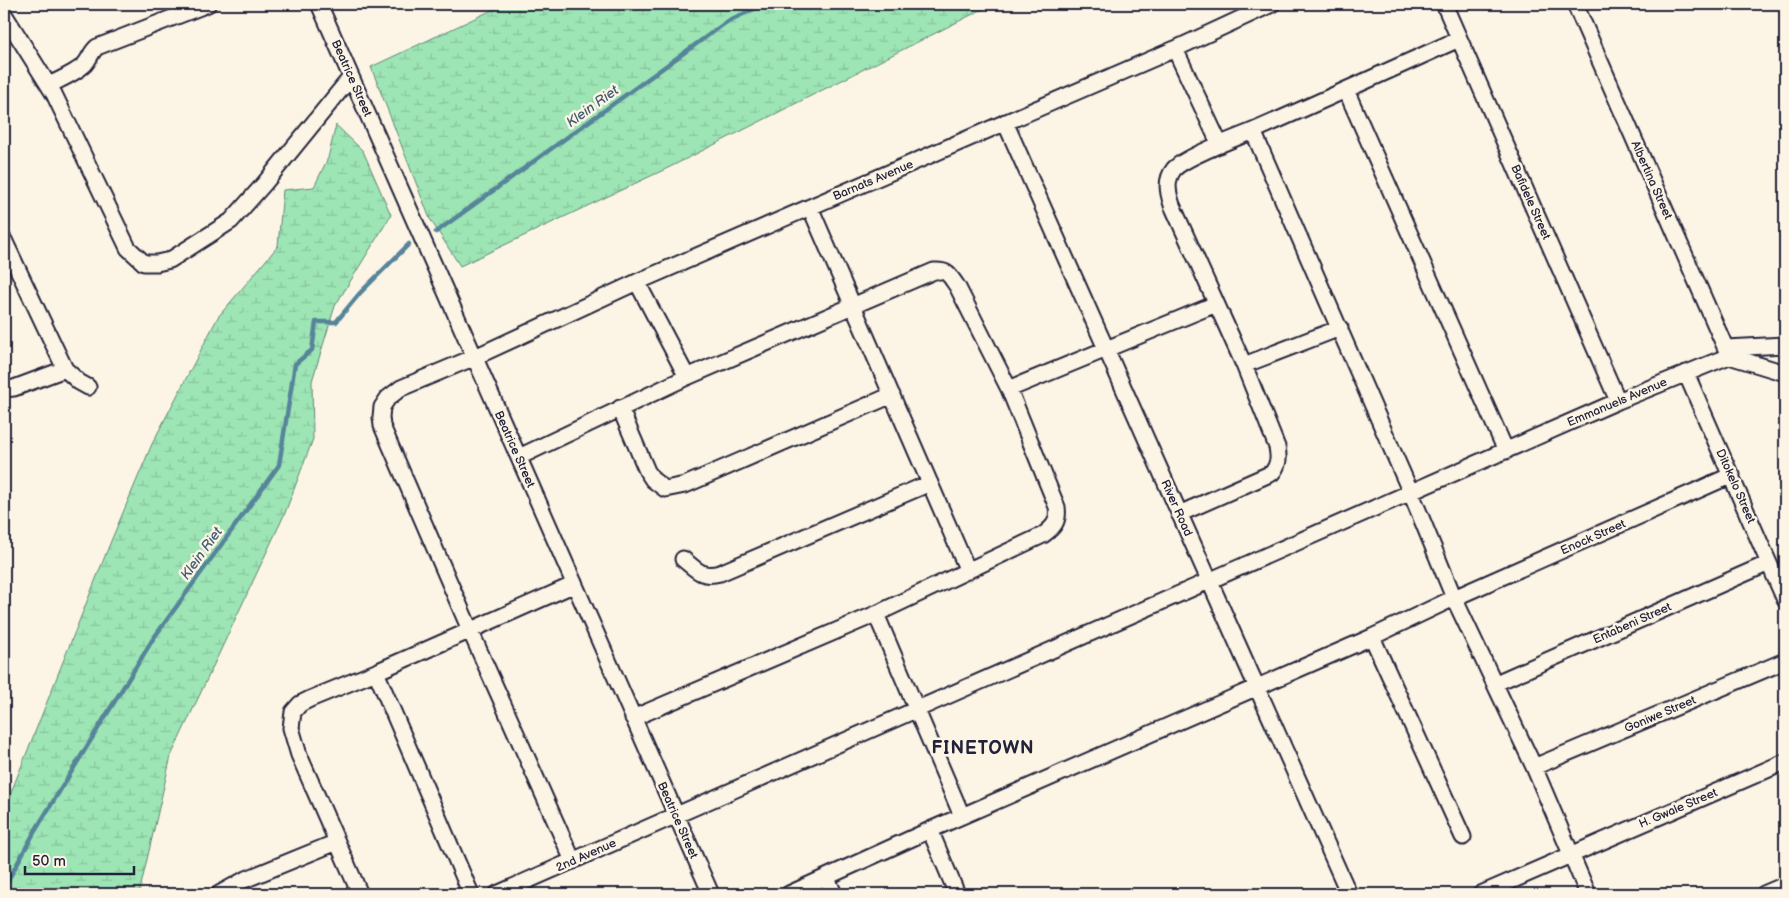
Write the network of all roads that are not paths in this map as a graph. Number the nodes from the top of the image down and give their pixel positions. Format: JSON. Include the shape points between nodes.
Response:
{"nodes":[{"id":1,"x":208,"y":4,"type":"edge"},
{"id":2,"x":319,"y":4,"type":"edge"},
{"id":3,"x":1272,"y":4,"type":"edge"},
{"id":4,"x":1444,"y":4,"type":"edge"},
{"id":5,"x":1575,"y":4,"type":"edge"},
{"id":6,"x":4,"y":14,"type":"edge"},
{"id":7,"x":1459,"y":39,"type":"junction"},
{"id":8,"x":1175,"y":49,"type":"junction"},
{"id":9,"x":351,"y":77,"type":"junction"},
{"id":10,"x":49,"y":85,"type":"junction"},
{"id":11,"x":1346,"y":90,"type":"junction"},
{"id":12,"x":1005,"y":122,"type":"junction"},
{"id":13,"x":1253,"y":131,"type":"junction"},
{"id":14,"x":1220,"y":145,"type":"junction"},
{"id":15,"x":810,"y":207,"type":"junction"},
{"id":16,"x":4,"y":240,"type":"edge"},
{"id":17,"x":637,"y":282,"type":"junction"},
{"id":18,"x":1216,"y":304,"type":"junction"},
{"id":19,"x":853,"y":305,"type":"junction"},
{"id":20,"x":1340,"y":328,"type":"junction"},
{"id":21,"x":1785,"y":346,"type":"edge"},
{"id":22,"x":1106,"y":350,"type":"junction"},
{"id":23,"x":1728,"y":352,"type":"junction"},
{"id":24,"x":475,"y":357,"type":"junction"},
{"id":25,"x":1244,"y":365,"type":"junction"},
{"id":26,"x":65,"y":368,"type":"junction"},
{"id":27,"x":1686,"y":373,"type":"junction"},
{"id":28,"x":1785,"y":373,"type":"edge"},
{"id":29,"x":687,"y":377,"type":"junction"},
{"id":30,"x":88,"y":386,"type":"dead end"},
{"id":31,"x":4,"y":389,"type":"edge"},
{"id":32,"x":1008,"y":389,"type":"junction"},
{"id":33,"x":892,"y":395,"type":"junction"},
{"id":34,"x":1618,"y":401,"type":"junction"},
{"id":35,"x":620,"y":408,"type":"junction"},
{"id":36,"x":1506,"y":451,"type":"junction"},
{"id":37,"x":519,"y":457,"type":"junction"},
{"id":38,"x":1732,"y":475,"type":"junction"},
{"id":39,"x":930,"y":483,"type":"junction"},
{"id":40,"x":1411,"y":493,"type":"junction"},
{"id":41,"x":1179,"y":514,"type":"junction"},
{"id":42,"x":683,"y":559,"type":"dead end"},
{"id":43,"x":1769,"y":563,"type":"junction"},
{"id":44,"x":968,"y":571,"type":"junction"},
{"id":45,"x":1209,"y":581,"type":"junction"},
{"id":46,"x":575,"y":584,"type":"junction"},
{"id":47,"x":1454,"y":598,"type":"junction"},
{"id":48,"x":1785,"y":600,"type":"edge"},
{"id":49,"x":876,"y":614,"type":"junction"},
{"id":50,"x":470,"y":630,"type":"junction"},
{"id":51,"x":1372,"y":637,"type":"junction"},
{"id":52,"x":1785,"y":661,"type":"edge"},
{"id":53,"x":376,"y":672,"type":"junction"},
{"id":54,"x":1496,"y":683,"type":"junction"},
{"id":55,"x":1256,"y":686,"type":"junction"},
{"id":56,"x":918,"y":709,"type":"junction"},
{"id":57,"x":634,"y":718,"type":"junction"},
{"id":58,"x":1785,"y":762,"type":"edge"},
{"id":59,"x":1534,"y":767,"type":"junction"},
{"id":60,"x":676,"y":815,"type":"junction"},
{"id":61,"x":962,"y":816,"type":"junction"},
{"id":62,"x":930,"y":830,"type":"junction"},
{"id":63,"x":1463,"y":837,"type":"dead end"},
{"id":64,"x":337,"y":842,"type":"junction"},
{"id":65,"x":1572,"y":854,"type":"junction"},
{"id":66,"x":573,"y":860,"type":"junction"},
{"id":67,"x":827,"y":878,"type":"junction"},
{"id":68,"x":1785,"y":885,"type":"edge"},
{"id":69,"x":219,"y":894,"type":"edge"},
{"id":70,"x":360,"y":894,"type":"edge"},
{"id":71,"x":471,"y":894,"type":"edge"},
{"id":72,"x":497,"y":894,"type":"edge"},
{"id":73,"x":711,"y":894,"type":"edge"},
{"id":74,"x":789,"y":894,"type":"edge"},
{"id":75,"x":834,"y":894,"type":"edge"},
{"id":76,"x":957,"y":894,"type":"edge"},
{"id":77,"x":1349,"y":894,"type":"edge"},
{"id":78,"x":1481,"y":894,"type":"edge"},
{"id":79,"x":1588,"y":894,"type":"edge"},
{"id":80,"x":1764,"y":894,"type":"edge"}],
"edges":[{"from":1,"to":10,"type":"street","via":[[98,47],[83,66]]},
{"from":2,"to":9,"type":"street","name":"Beatrice Street"},
{"from":3,"to":8,"type":"street","name":"Barnats Avenue"},
{"from":4,"to":7,"type":"street","name":"Bafidele Street"},
{"from":5,"to":23,"type":"street","name":"Albertina Street"},
{"from":6,"to":10,"type":"street"},
{"from":7,"to":11,"type":"street"},
{"from":7,"to":34,"type":"street","name":"Bafidele Street"},
{"from":8,"to":12,"type":"street","name":"Barnats Avenue"},
{"from":8,"to":14,"type":"street"},
{"from":9,"to":10,"type":"street","via":[[231,221],[170,260],[156,263],[144,263],[128,248]]},
{"from":9,"to":24,"type":"street","name":"Beatrice Street"},
{"from":11,"to":13,"type":"street"},
{"from":11,"to":36,"type":"street"},
{"from":12,"to":15,"type":"street","name":"Barnats Avenue"},
{"from":12,"to":22,"type":"street","name":"River Road"},
{"from":13,"to":14,"type":"street"},
{"from":13,"to":20,"type":"street"},
{"from":14,"to":18,"type":"street","via":[[1175,168],[1168,184],[1172,205]]},
{"from":15,"to":17,"type":"street","name":"Barnats Avenue"},
{"from":15,"to":19,"type":"street"},
{"from":16,"to":26,"type":"street"},
{"from":17,"to":24,"type":"street","name":"Barnats Avenue"},
{"from":17,"to":29,"type":"street"},
{"from":18,"to":22,"type":"street"},
{"from":18,"to":25,"type":"street"},
{"from":19,"to":29,"type":"street"},
{"from":19,"to":32,"type":"street","via":[[934,271],[944,271],[965,299]]},
{"from":19,"to":33,"type":"street"},
{"from":20,"to":25,"type":"street"},
{"from":20,"to":40,"type":"street"},
{"from":21,"to":23,"type":"street","name":"Emmanuels Avenue"},
{"from":22,"to":32,"type":"street"},
{"from":22,"to":41,"type":"street","name":"River Road"},
{"from":23,"to":27,"type":"street","name":"Emmanuels Avenue"},
{"from":23,"to":28,"type":"street"},
{"from":24,"to":37,"type":"street","name":"Beatrice Street"},
{"from":24,"to":50,"type":"street","name":"Barnats Avenue","via":[[401,388],[382,407],[381,418]]},
{"from":25,"to":41,"type":"street","via":[[1277,447],[1278,463],[1272,473]]},
{"from":26,"to":30,"type":"street"},
{"from":26,"to":31,"type":"street"},
{"from":27,"to":34,"type":"street","name":"Emmanuels Avenue"},
{"from":27,"to":38,"type":"street","name":"Ditokelo Street"},
{"from":29,"to":35,"type":"street"},
{"from":32,"to":44,"type":"street","via":[[1054,498],[1057,521],[1043,535]]},
{"from":33,"to":35,"type":"street","via":[[686,485],[665,489],[647,471]]},
{"from":33,"to":39,"type":"street"},
{"from":34,"to":36,"type":"street","name":"Emmanuels Avenue"},
{"from":35,"to":37,"type":"street"},
{"from":36,"to":40,"type":"street","name":"Emmanuels Avenue"},
{"from":37,"to":46,"type":"street","name":"Beatrice Street"},
{"from":38,"to":43,"type":"street","name":"Ditokelo Street"},
{"from":38,"to":47,"type":"street","name":"Enock Street"},
{"from":39,"to":42,"type":"street","via":[[720,573],[697,572]]},
{"from":39,"to":44,"type":"street"},
{"from":40,"to":45,"type":"street","name":"Emmanuels Avenue"},
{"from":40,"to":47,"type":"street"},
{"from":41,"to":45,"type":"street","name":"River Road"},
{"from":43,"to":48,"type":"street","name":"Ditokelo Street"},
{"from":43,"to":54,"type":"street","name":"Entabeni Street"},
{"from":44,"to":49,"type":"street"},
{"from":45,"to":55,"type":"street","name":"River Road"},
{"from":45,"to":56,"type":"street","name":"2nd Avenue"},
{"from":46,"to":50,"type":"street"},
{"from":46,"to":57,"type":"street","name":"Beatrice Street"},
{"from":47,"to":51,"type":"street","name":"Enock Street"},
{"from":47,"to":54,"type":"street"},
{"from":49,"to":56,"type":"street"},
{"from":49,"to":57,"type":"street"},
{"from":50,"to":53,"type":"street"},
{"from":50,"to":66,"type":"street","name":"Barnats Avenue"},
{"from":51,"to":55,"type":"street","name":"Enock Street"},
{"from":51,"to":63,"type":"street"},
{"from":52,"to":59,"type":"street","name":"Goniwe Street"},
{"from":53,"to":64,"type":"street","via":[[300,704],[293,712],[291,728],[299,755]]},
{"from":53,"to":71,"type":"street"},
{"from":54,"to":59,"type":"street"},
{"from":55,"to":61,"type":"street","name":"Enock Street"},
{"from":55,"to":77,"type":"street","name":"River Road"},
{"from":56,"to":60,"type":"street","name":"2nd Avenue"},
{"from":56,"to":61,"type":"street"},
{"from":57,"to":60,"type":"street","name":"Beatrice Street"},
{"from":58,"to":65,"type":"street","name":"H. Gwale Street"},
{"from":59,"to":65,"type":"street"},
{"from":60,"to":66,"type":"street","name":"2nd Avenue"},
{"from":60,"to":73,"type":"street","name":"Beatrice Street"},
{"from":61,"to":62,"type":"street","name":"Enock Street"},
{"from":62,"to":67,"type":"street","name":"Enock Street"},
{"from":62,"to":76,"type":"street"},
{"from":64,"to":69,"type":"street","via":[[244,880]]},
{"from":64,"to":70,"type":"street"},
{"from":65,"to":78,"type":"street","name":"H. Gwale Street"},
{"from":65,"to":79,"type":"street"},
{"from":66,"to":72,"type":"street","name":"2nd Avenue"},
{"from":67,"to":74,"type":"street","name":"Enock Street"},
{"from":67,"to":75,"type":"street"},
{"from":68,"to":80,"type":"street"}]}
